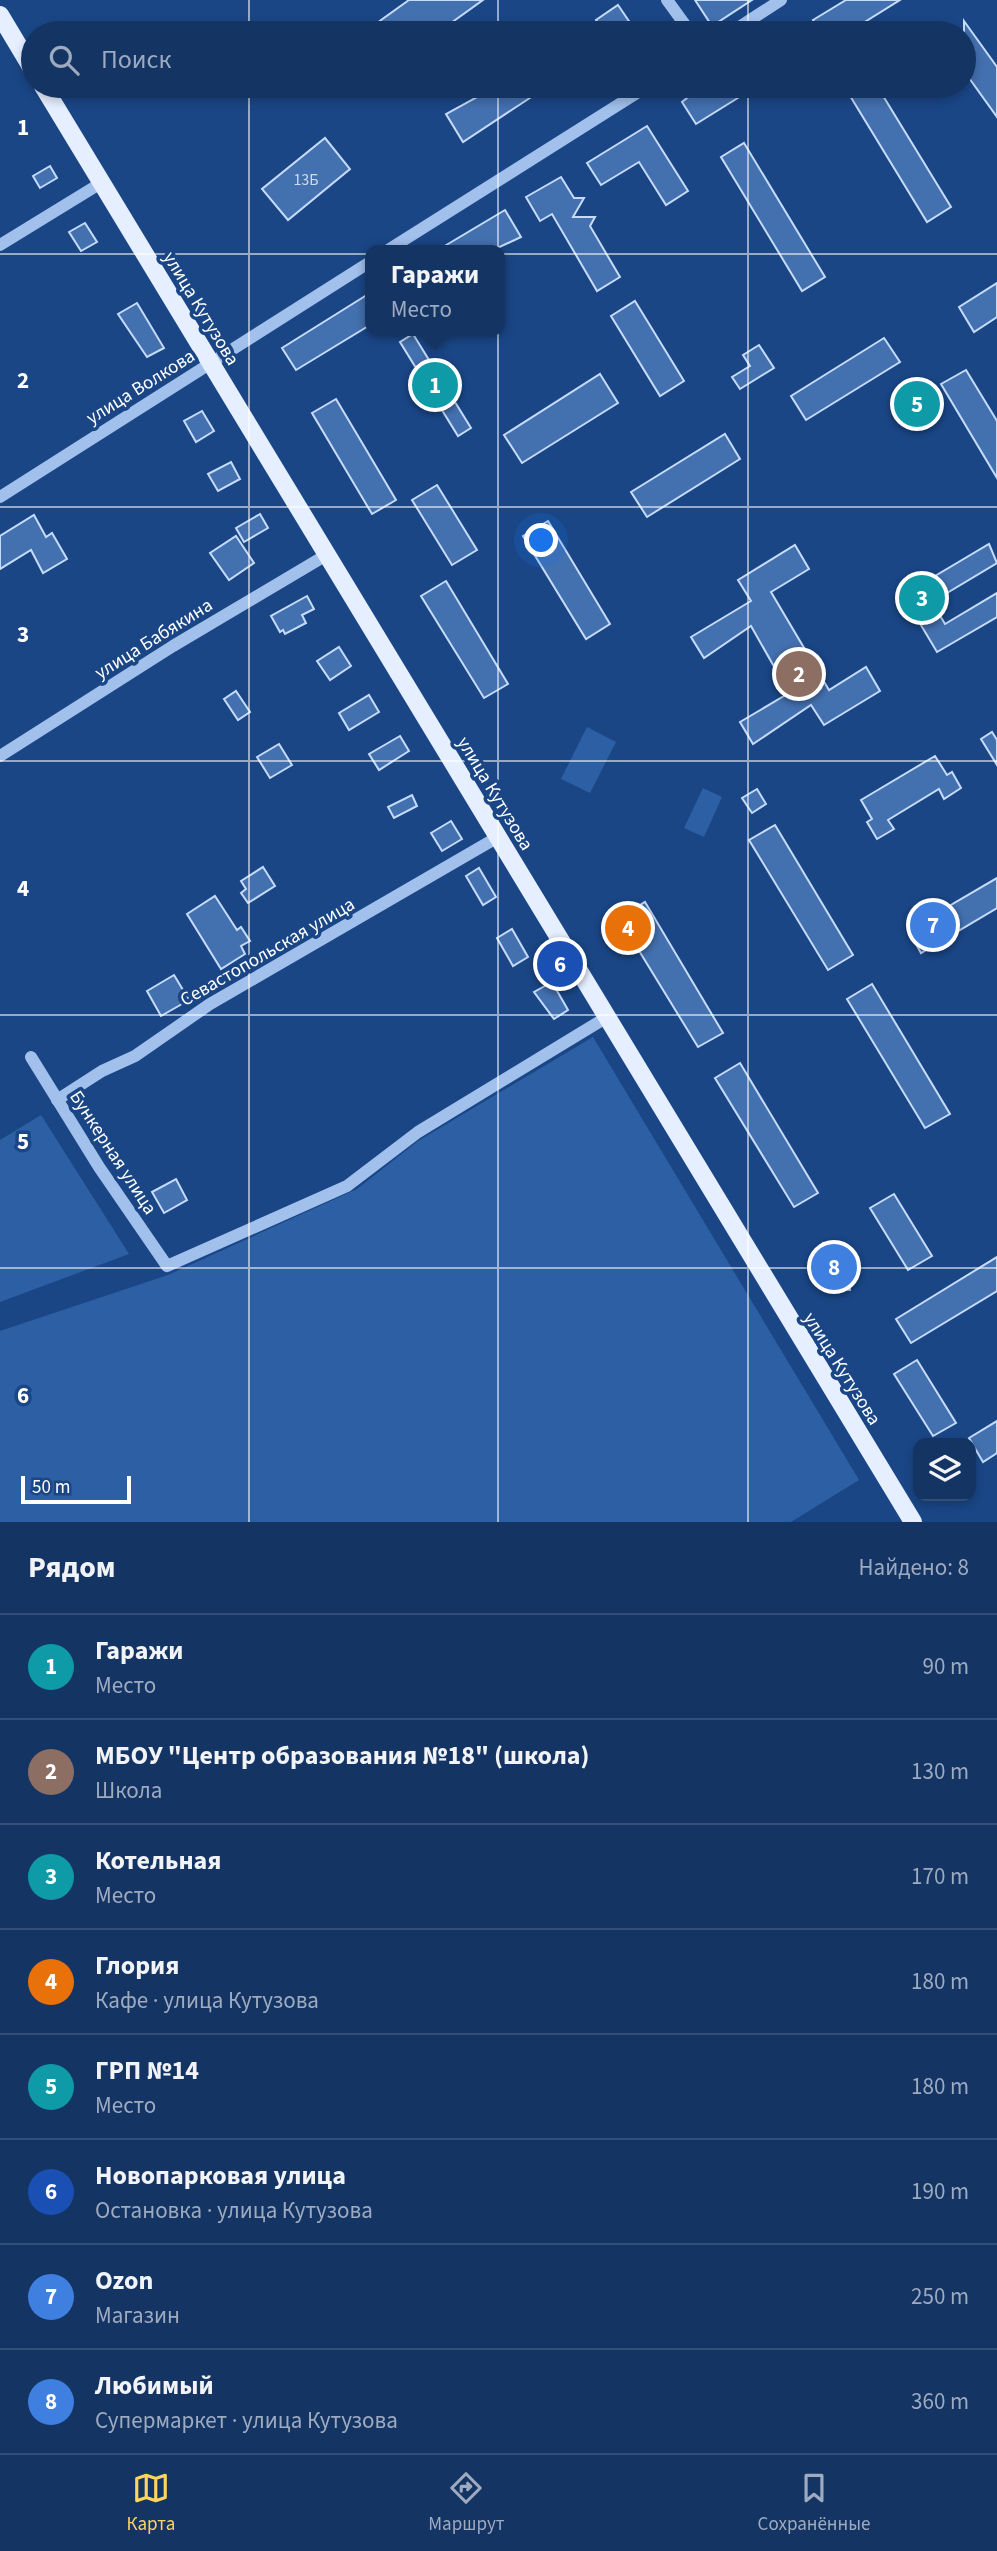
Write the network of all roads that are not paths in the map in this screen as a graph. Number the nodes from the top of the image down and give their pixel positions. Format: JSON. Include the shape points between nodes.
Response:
{"nodes":[{"id":1,"x":667,"y":0,"type":"edge"},
{"id":2,"x":781,"y":0,"type":"edge"},
{"id":3,"x":0,"y":15,"type":"edge"},
{"id":4,"x":682,"y":21,"type":"edge"},
{"id":5,"x":749,"y":21,"type":"edge"},
{"id":6,"x":21,"y":50,"type":"edge"},
{"id":7,"x":50,"y":98,"type":"edge"},
{"id":8,"x":629,"y":98,"type":"edge"},
{"id":9,"x":101,"y":183,"type":"junction"},
{"id":10,"x":0,"y":245,"type":"edge"},
{"id":11,"x":396,"y":245,"type":"edge"},
{"id":12,"x":365,"y":265,"type":"edge"},
{"id":13,"x":212,"y":364,"type":"junction"},
{"id":14,"x":0,"y":497,"type":"edge"},
{"id":15,"x":328,"y":554,"type":"junction"},
{"id":16,"x":0,"y":756,"type":"edge"},
{"id":17,"x":498,"y":837,"type":"junction"},
{"id":18,"x":607,"y":1017,"type":"junction"},
{"id":19,"x":31,"y":1057,"type":"dead end"},
{"id":20,"x":57,"y":1100,"type":"junction"},
{"id":21,"x":913,"y":1522,"type":"edge"}],
"edges":[{"from":1,"to":4,"type":"street"},
{"from":2,"to":5,"type":"street"},
{"from":3,"to":6,"type":"main road"},
{"from":7,"to":9,"type":"main road","name":"улица Кутузова"},
{"from":8,"to":11,"type":"street"},
{"from":9,"to":10,"type":"street"},
{"from":9,"to":13,"type":"main road","name":"улица Кутузова"},
{"from":12,"to":13,"type":"street","name":"улица Волкова"},
{"from":13,"to":14,"type":"street","name":"улица Волкова"},
{"from":13,"to":15,"type":"main road","name":"улица Кутузова"},
{"from":15,"to":16,"type":"street","name":"улица Бабякина"},
{"from":15,"to":17,"type":"main road","name":"улица Кутузова"},
{"from":17,"to":18,"type":"main road","name":"улица Кутузова"},
{"from":17,"to":20,"type":"street","name":"Севастопольская улица","via":[[201,1010]]},
{"from":18,"to":20,"type":"street","name":"Бункерная улица","via":[[418,1132],[347,1186],[167,1266]]},
{"from":18,"to":21,"type":"main road","name":"улица Кутузова"},
{"from":19,"to":20,"type":"street","name":"Бункерная улица"}]}
